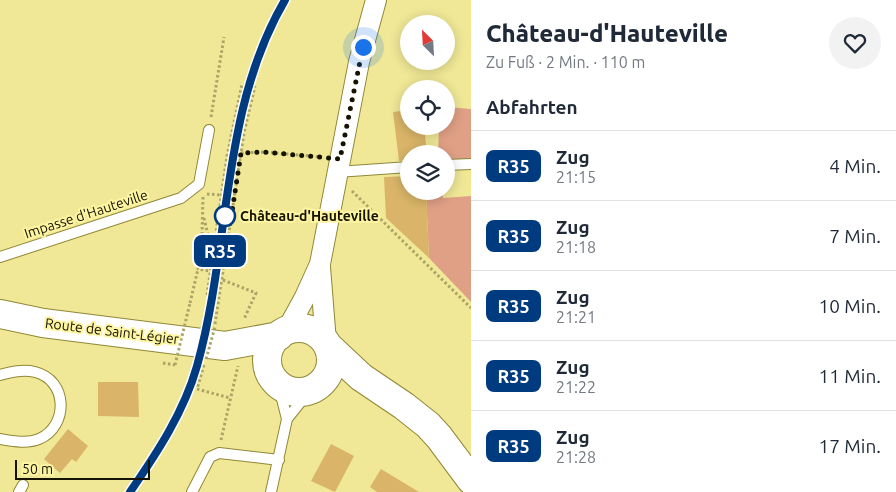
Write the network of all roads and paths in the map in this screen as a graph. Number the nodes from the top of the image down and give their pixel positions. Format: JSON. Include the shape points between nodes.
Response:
{"nodes":[{"id":1,"x":376,"y":0,"type":"edge"},
{"id":2,"x":224,"y":37,"type":"dead end"},
{"id":3,"x":242,"y":84,"type":"dead end"},
{"id":4,"x":255,"y":86,"type":"dead end"},
{"id":5,"x":209,"y":130,"type":"joint"},
{"id":6,"x":241,"y":153,"type":"junction"},
{"id":7,"x":471,"y":164,"type":"edge"},
{"id":8,"x":455,"y":165,"type":"edge"},
{"id":9,"x":400,"y":167,"type":"edge"},
{"id":10,"x":338,"y":169,"type":"junction"},
{"id":11,"x":203,"y":194,"type":"dead end"},
{"id":12,"x":212,"y":194,"type":"dead end"},
{"id":13,"x":222,"y":195,"type":"junction"},
{"id":14,"x":202,"y":213,"type":"junction"},
{"id":15,"x":0,"y":256,"type":"edge"},
{"id":16,"x":320,"y":264,"type":"junction"},
{"id":17,"x":211,"y":266,"type":"junction"},
{"id":18,"x":198,"y":269,"type":"junction"},
{"id":19,"x":210,"y":271,"type":"junction"},
{"id":20,"x":223,"y":280,"type":"junction"},
{"id":21,"x":207,"y":294,"type":"dead end"},
{"id":22,"x":471,"y":308,"type":"edge"},
{"id":23,"x":0,"y":314,"type":"edge"},
{"id":24,"x":242,"y":324,"type":"dead end"},
{"id":25,"x":283,"y":333,"type":"junction"},
{"id":26,"x":327,"y":344,"type":"junction"},
{"id":27,"x":221,"y":348,"type":"junction"},
{"id":28,"x":174,"y":365,"type":"dead end"},
{"id":29,"x":0,"y":375,"type":"edge"},
{"id":30,"x":275,"y":378,"type":"junction"},
{"id":31,"x":313,"y":388,"type":"junction"},
{"id":32,"x":380,"y":392,"type":"junction"},
{"id":33,"x":230,"y":398,"type":"junction"},
{"id":34,"x":287,"y":419,"type":"junction"},
{"id":35,"x":0,"y":439,"type":"edge"},
{"id":36,"x":219,"y":453,"type":"junction"},
{"id":37,"x":279,"y":460,"type":"junction"},
{"id":38,"x":471,"y":480,"type":"edge"},
{"id":39,"x":192,"y":492,"type":"edge"},
{"id":40,"x":271,"y":492,"type":"edge"}],
"edges":[{"from":1,"to":10,"type":"street","via":[[359,62]]},
{"from":2,"to":5,"type":"path"},
{"from":3,"to":13,"type":"path"},
{"from":4,"to":6,"type":"path"},
{"from":5,"to":15,"type":"lane","name":"Impasse d'Hauteville","via":[[199,184],[181,198]]},
{"from":6,"to":10,"type":"path","via":[[264,152]]},
{"from":6,"to":20,"type":"path"},
{"from":7,"to":8,"type":"lane"},
{"from":9,"to":10,"type":"lane"},
{"from":10,"to":16,"type":"street"},
{"from":10,"to":22,"type":"path"},
{"from":11,"to":14,"type":"path"},
{"from":12,"to":13,"type":"path"},
{"from":13,"to":17,"type":"path"},
{"from":14,"to":17,"type":"path","via":[[208,235],[204,265]]},
{"from":14,"to":18,"type":"path"},
{"from":16,"to":25,"type":"street"},
{"from":16,"to":26,"type":"street"},
{"from":17,"to":19,"type":"path"},
{"from":18,"to":19,"type":"path"},
{"from":18,"to":28,"type":"path","bridge":true},
{"from":19,"to":21,"type":"path"},
{"from":20,"to":24,"type":"path","via":[[256,293]]},
{"from":20,"to":27,"type":"path"},
{"from":23,"to":27,"type":"main road","name":"Route de Saint-Légier"},
{"from":25,"to":26,"type":"main road","via":[[308,329]]},
{"from":25,"to":27,"type":"main road","name":"Route de Saint-Légier"},
{"from":25,"to":30,"type":"main road","via":[[268,351],[268,364]]},
{"from":26,"to":31,"type":"main road","via":[[331,360],[329,373]]},
{"from":26,"to":32,"type":"main road"},
{"from":27,"to":30,"type":"main road","name":"Route de Saint-Légier","via":[[247,357]]},
{"from":27,"to":33,"type":"path"},
{"from":27,"to":33,"type":"path","via":[[197,389]]},
{"from":29,"to":35,"type":"lane","via":[[23,370],[47,378],[56,386],[62,410],[52,430],[38,440]]},
{"from":30,"to":31,"type":"main road","via":[[293,391]]},
{"from":30,"to":34,"type":"lane"},
{"from":31,"to":32,"type":"main road","via":[[350,385]]},
{"from":31,"to":34,"type":"lane"},
{"from":32,"to":38,"type":"main road","via":[[428,425]]},
{"from":33,"to":36,"type":"path"},
{"from":34,"to":37,"type":"lane"},
{"from":36,"to":37,"type":"lane"},
{"from":36,"to":39,"type":"lane","via":[[210,457]]},
{"from":37,"to":40,"type":"lane"}]}
